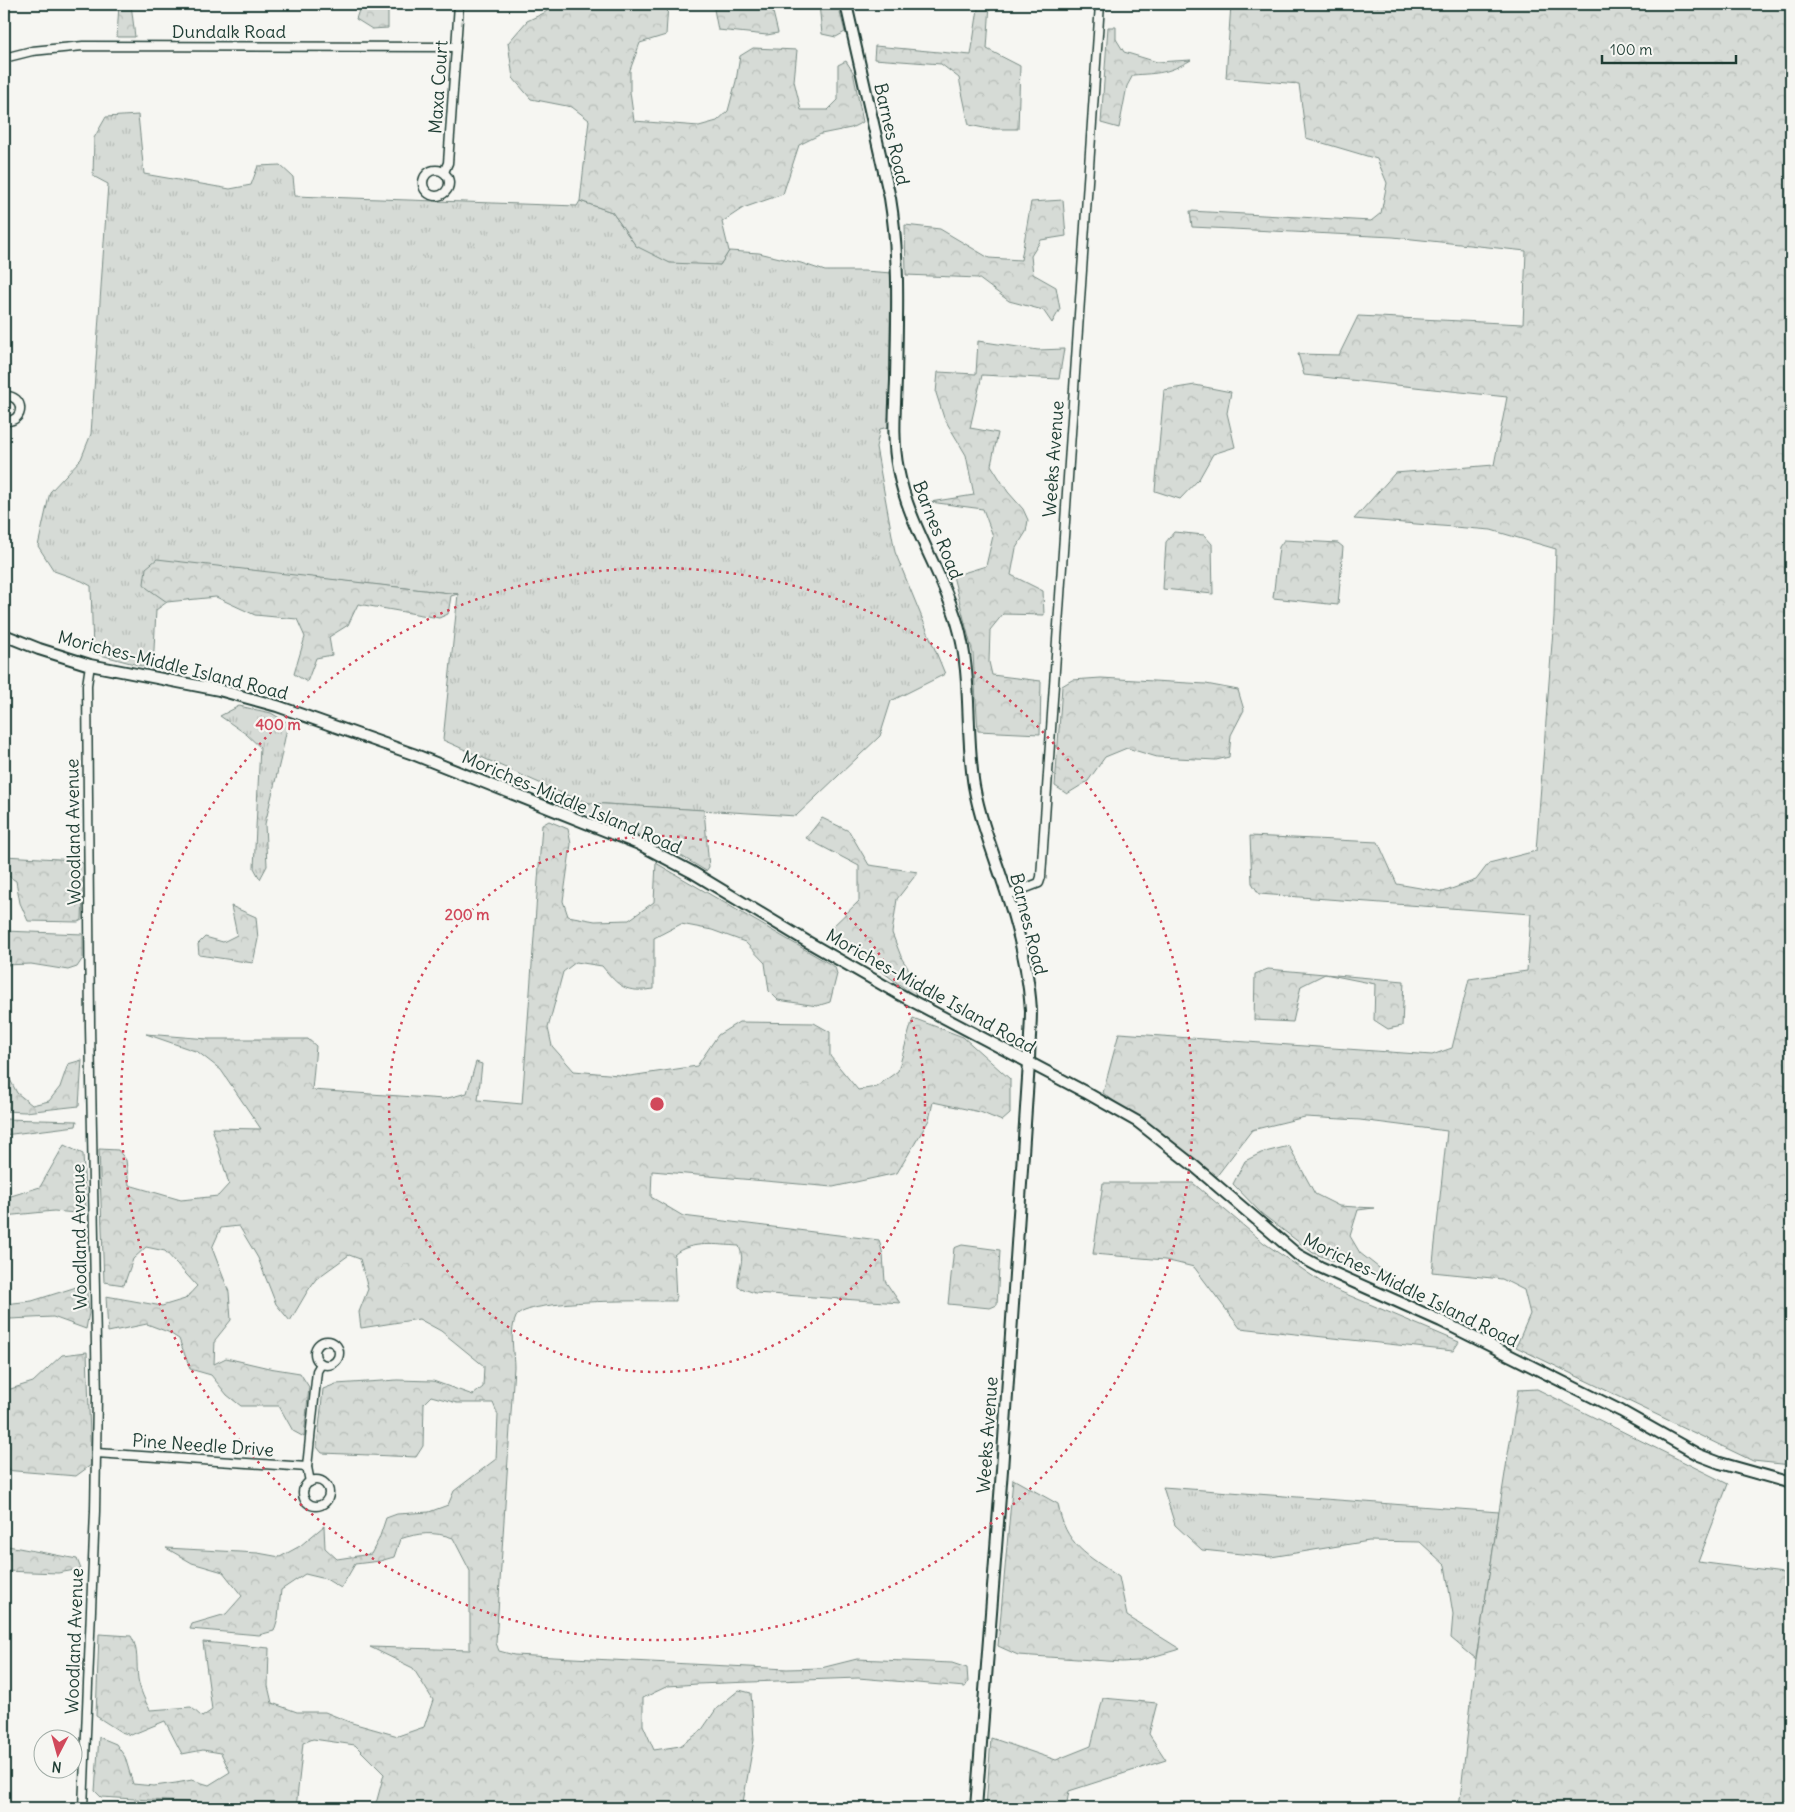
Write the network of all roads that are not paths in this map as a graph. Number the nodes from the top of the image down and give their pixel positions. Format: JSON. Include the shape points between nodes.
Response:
{"nodes":[{"id":1,"x":459,"y":4,"type":"edge"},
{"id":2,"x":846,"y":4,"type":"edge"},
{"id":3,"x":1100,"y":4,"type":"edge"},
{"id":4,"x":456,"y":47,"type":"junction"},
{"id":5,"x":4,"y":58,"type":"edge"},
{"id":6,"x":444,"y":172,"type":"dead end"},
{"id":7,"x":4,"y":396,"type":"edge"},
{"id":8,"x":4,"y":421,"type":"edge"},
{"id":9,"x":4,"y":635,"type":"edge"},
{"id":10,"x":90,"y":665,"type":"junction"},
{"id":11,"x":1008,"y":895,"type":"junction"},
{"id":12,"x":1029,"y":1063,"type":"junction"},
{"id":13,"x":320,"y":1364,"type":"dead end"},
{"id":14,"x":96,"y":1453,"type":"junction"},
{"id":15,"x":307,"y":1467,"type":"junction"},
{"id":16,"x":310,"y":1482,"type":"dead end"},
{"id":17,"x":1791,"y":1483,"type":"edge"},
{"id":18,"x":83,"y":1808,"type":"edge"},
{"id":19,"x":976,"y":1808,"type":"edge"}],
"edges":[{"from":1,"to":4,"type":"street","name":"Maxa Court"},
{"from":2,"to":11,"type":"main road","name":"Barnes Road","via":[[890,198],[896,248],[897,467],[910,512],[958,625],[965,668],[974,786],[986,833]]},
{"from":3,"to":11,"type":"street","name":"Weeks Avenue","via":[[1042,877],[1039,883]]},
{"from":4,"to":5,"type":"street","name":"Dundalk Road","via":[[83,46],[32,51]]},
{"from":4,"to":6,"type":"street","name":"Maxa Court","via":[[448,163]]},
{"from":7,"to":8,"type":"street","via":[[17,400],[20,408],[15,419]]},
{"from":9,"to":10,"type":"main road","name":"Moriches-Middle Island Road"},
{"from":10,"to":12,"type":"main road","name":"Moriches-Middle Island Road","via":[[220,690],[277,706],[413,754],[639,844],[897,993]]},
{"from":10,"to":14,"type":"street","name":"Woodland Avenue","via":[[87,761]]},
{"from":11,"to":12,"type":"main road","name":"Barnes Road","via":[[1029,988]]},
{"from":12,"to":17,"type":"main road","name":"Moriches-Middle Island Road","via":[[1138,1122],[1298,1255],[1621,1410],[1699,1455]]},
{"from":12,"to":19,"type":"main road","name":"Weeks Avenue"},
{"from":13,"to":15,"type":"street"},
{"from":14,"to":15,"type":"street","name":"Pine Needle Drive"},
{"from":14,"to":18,"type":"street","name":"Woodland Avenue"},
{"from":15,"to":16,"type":"street"}]}
